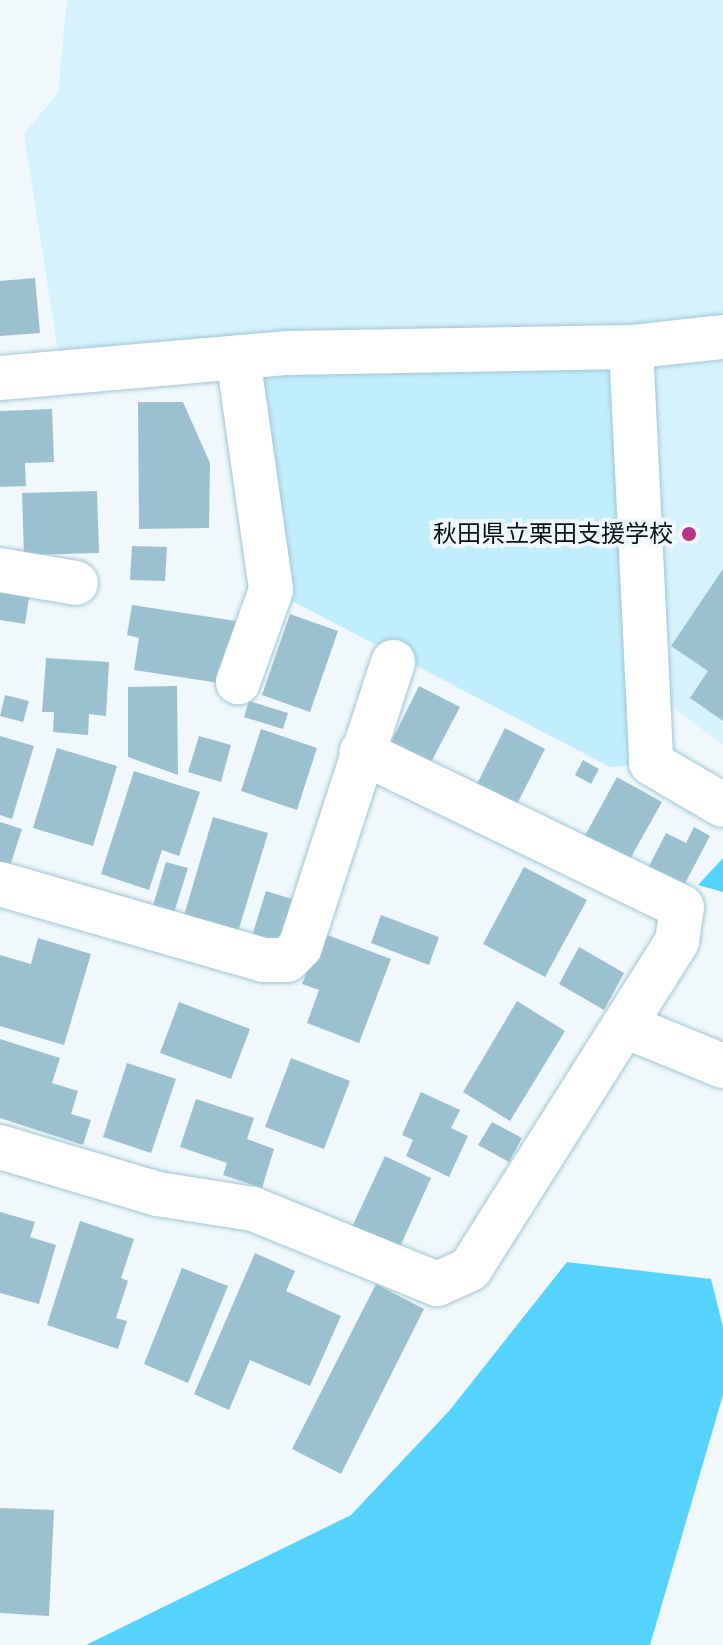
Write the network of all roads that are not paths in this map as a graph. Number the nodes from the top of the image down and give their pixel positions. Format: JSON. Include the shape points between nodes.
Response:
{"nodes":[{"id":1,"x":723,"y":337,"type":"edge"},
{"id":2,"x":631,"y":347,"type":"junction"},
{"id":3,"x":238,"y":357,"type":"junction"},
{"id":4,"x":0,"y":378,"type":"edge"},
{"id":5,"x":0,"y":570,"type":"edge"},
{"id":6,"x":76,"y":583,"type":"dead end"},
{"id":7,"x":393,"y":662,"type":"dead end"},
{"id":8,"x":238,"y":682,"type":"dead end"},
{"id":9,"x":361,"y":752,"type":"junction"},
{"id":10,"x":723,"y":805,"type":"edge"},
{"id":11,"x":0,"y":884,"type":"edge"},
{"id":12,"x":625,"y":1026,"type":"junction"},
{"id":13,"x":723,"y":1066,"type":"edge"},
{"id":14,"x":0,"y":1147,"type":"edge"}],
"edges":[{"from":1,"to":2,"type":"street"},
{"from":2,"to":3,"type":"street"},
{"from":2,"to":10,"type":"street","via":[[651,763]]},
{"from":3,"to":4,"type":"street"},
{"from":3,"to":8,"type":"street","via":[[271,590]]},
{"from":5,"to":6,"type":"street"},
{"from":7,"to":9,"type":"street"},
{"from":9,"to":11,"type":"street","via":[[300,947],[287,960],[263,960]]},
{"from":9,"to":12,"type":"street","via":[[682,907],[677,941]]},
{"from":12,"to":13,"type":"street"},
{"from":12,"to":14,"type":"street","via":[[470,1269],[437,1284],[253,1209],[158,1194]]}]}
